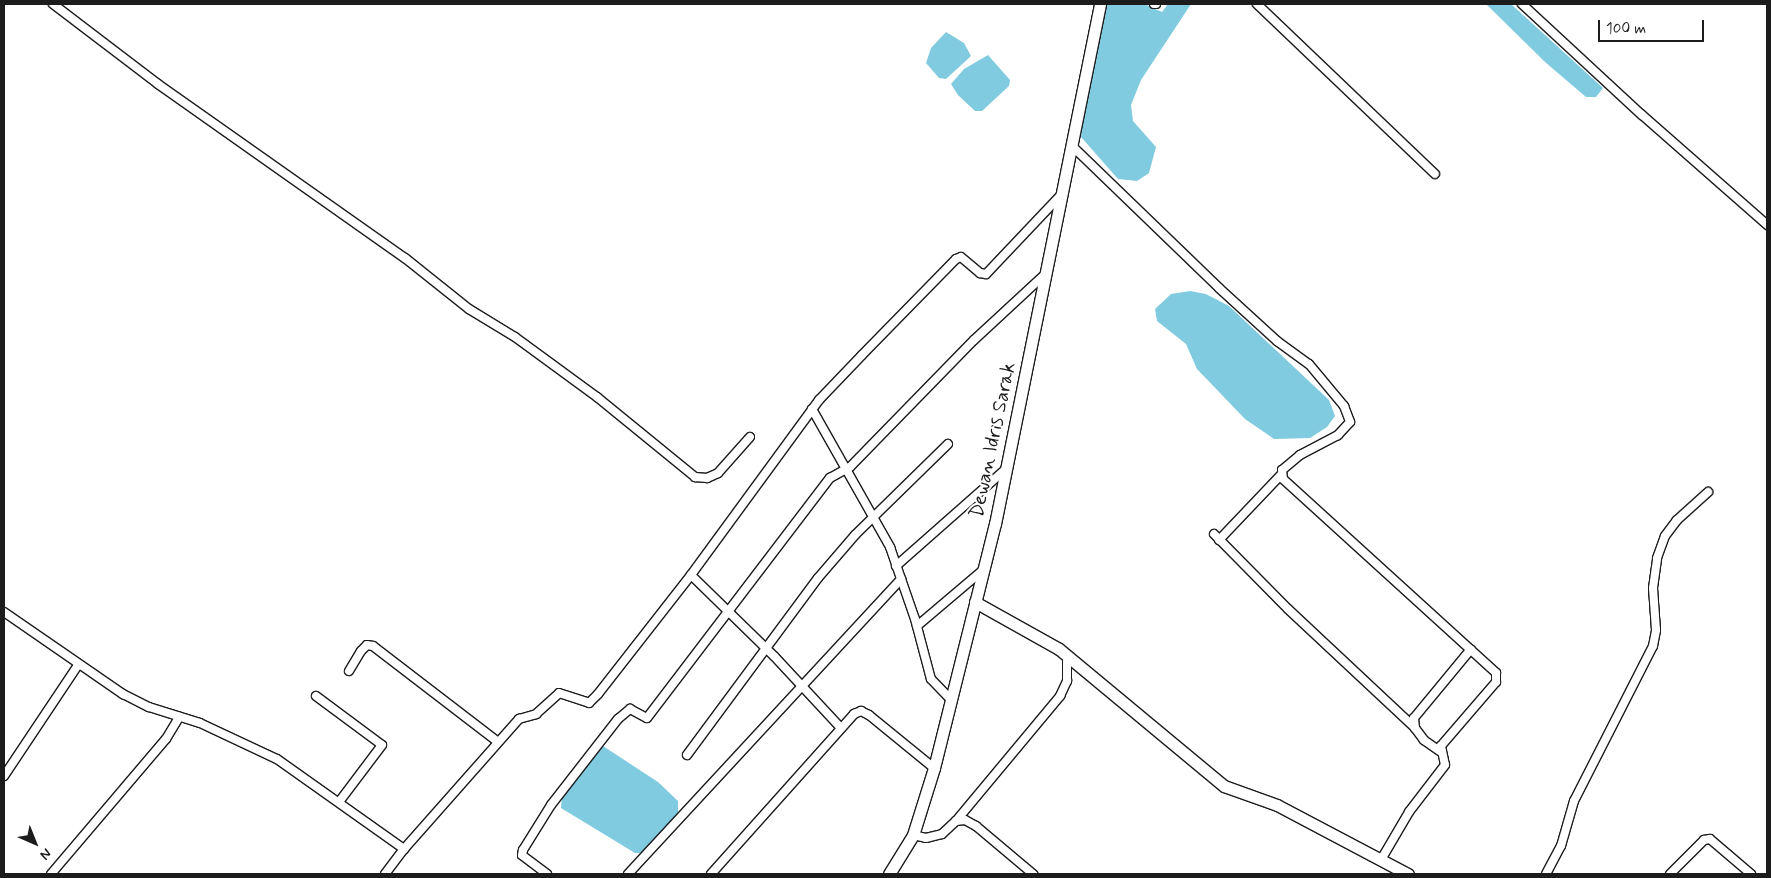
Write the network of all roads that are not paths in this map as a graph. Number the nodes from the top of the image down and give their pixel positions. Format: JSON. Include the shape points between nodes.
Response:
{"nodes":[{"id":1,"x":54,"y":4,"type":"edge"},
{"id":2,"x":1100,"y":4,"type":"edge"},
{"id":3,"x":1257,"y":4,"type":"edge"},
{"id":4,"x":1522,"y":4,"type":"edge"},
{"id":5,"x":1072,"y":146,"type":"junction"},
{"id":6,"x":1435,"y":174,"type":"dead end"},
{"id":7,"x":1062,"y":194,"type":"junction"},
{"id":8,"x":1767,"y":225,"type":"edge"},
{"id":9,"x":1043,"y":276,"type":"junction"},
{"id":10,"x":812,"y":409,"type":"junction"},
{"id":11,"x":750,"y":437,"type":"dead end"},
{"id":12,"x":948,"y":444,"type":"dead end"},
{"id":13,"x":1007,"y":469,"type":"junction"},
{"id":14,"x":845,"y":471,"type":"junction"},
{"id":15,"x":1281,"y":475,"type":"junction"},
{"id":16,"x":1708,"y":492,"type":"dead end"},
{"id":17,"x":874,"y":517,"type":"junction"},
{"id":18,"x":896,"y":566,"type":"junction"},
{"id":19,"x":983,"y":570,"type":"junction"},
{"id":20,"x":691,"y":575,"type":"junction"},
{"id":21,"x":901,"y":579,"type":"junction"},
{"id":22,"x":975,"y":602,"type":"junction"},
{"id":23,"x":729,"y":610,"type":"junction"},
{"id":24,"x":4,"y":612,"type":"edge"},
{"id":25,"x":917,"y":626,"type":"junction"},
{"id":26,"x":767,"y":648,"type":"junction"},
{"id":27,"x":1472,"y":648,"type":"junction"},
{"id":28,"x":1067,"y":656,"type":"junction"},
{"id":29,"x":78,"y":665,"type":"junction"},
{"id":30,"x":349,"y":672,"type":"dead end"},
{"id":31,"x":801,"y":686,"type":"junction"},
{"id":32,"x":316,"y":696,"type":"dead end"},
{"id":33,"x":950,"y":699,"type":"junction"},
{"id":34,"x":179,"y":717,"type":"junction"},
{"id":35,"x":840,"y":727,"type":"junction"},
{"id":36,"x":1415,"y":728,"type":"junction"},
{"id":37,"x":497,"y":741,"type":"junction"},
{"id":38,"x":1441,"y":752,"type":"junction"},
{"id":39,"x":687,"y":755,"type":"dead end"},
{"id":40,"x":934,"y":768,"type":"junction"},
{"id":41,"x":4,"y":776,"type":"edge"},
{"id":42,"x":339,"y":802,"type":"junction"},
{"id":43,"x":956,"y":821,"type":"junction"},
{"id":44,"x":913,"y":835,"type":"junction"},
{"id":45,"x":404,"y":849,"type":"junction"},
{"id":46,"x":1381,"y":860,"type":"junction"},
{"id":47,"x":51,"y":874,"type":"edge"},
{"id":48,"x":385,"y":874,"type":"edge"},
{"id":49,"x":546,"y":874,"type":"edge"},
{"id":50,"x":628,"y":874,"type":"edge"},
{"id":51,"x":711,"y":874,"type":"edge"},
{"id":52,"x":889,"y":874,"type":"edge"},
{"id":53,"x":1033,"y":874,"type":"edge"},
{"id":54,"x":1408,"y":874,"type":"edge"},
{"id":55,"x":1546,"y":874,"type":"edge"},
{"id":56,"x":1670,"y":874,"type":"edge"},
{"id":57,"x":1751,"y":874,"type":"edge"}],
"edges":[{"from":1,"to":11,"type":"street","via":[[158,84],[406,258],[469,309],[515,337],[597,396],[695,477],[707,478],[718,473]]},
{"from":2,"to":5,"type":"main road","name":"Dewan Idris Sarak","via":[[1080,90]]},
{"from":3,"to":6,"type":"street"},
{"from":4,"to":8,"type":"street","via":[[1642,116]]},
{"from":5,"to":7,"type":"main road","name":"Dewan Idris Sarak"},
{"from":5,"to":15,"type":"street","via":[[1218,288],[1277,341],[1309,364],[1348,413],[1350,422],[1338,435],[1300,455],[1282,470]]},
{"from":7,"to":9,"type":"main road","name":"Dewan Idris Sarak"},
{"from":7,"to":10,"type":"street","via":[[986,274],[980,273],[961,257],[956,260]]},
{"from":9,"to":13,"type":"main road","name":"Dewan Idris Sarak"},
{"from":9,"to":14,"type":"street","via":[[974,340]]},
{"from":10,"to":14,"type":"street"},
{"from":10,"to":20,"type":"street"},
{"from":12,"to":17,"type":"street"},
{"from":13,"to":18,"type":"street"},
{"from":13,"to":19,"type":"main road","name":"Dewan Idris Sarak"},
{"from":14,"to":17,"type":"street"},
{"from":14,"to":23,"type":"street","via":[[830,478]]},
{"from":15,"to":27,"type":"street","via":[[1402,590]]},
{"from":15,"to":36,"type":"street","via":[[1217,537]]},
{"from":16,"to":55,"type":"street","via":[[1677,520],[1665,536],[1657,558],[1653,588],[1656,630],[1653,646],[1574,801],[1561,846]]},
{"from":17,"to":18,"type":"street"},
{"from":17,"to":26,"type":"street","via":[[818,578]]},
{"from":18,"to":21,"type":"street"},
{"from":19,"to":22,"type":"main road","name":"Dewan Idris Sarak"},
{"from":19,"to":25,"type":"street"},
{"from":20,"to":23,"type":"street"},
{"from":20,"to":37,"type":"street","via":[[608,684],[589,703],[560,693],[536,714],[519,719]]},
{"from":21,"to":25,"type":"street"},
{"from":21,"to":31,"type":"street"},
{"from":22,"to":28,"type":"main road"},
{"from":22,"to":33,"type":"main road","name":"Dewan Idris Sarak"},
{"from":23,"to":26,"type":"street"},
{"from":23,"to":49,"type":"street","via":[[646,718],[630,709],[618,719],[550,805],[522,855]]},
{"from":24,"to":29,"type":"street"},
{"from":25,"to":33,"type":"street","via":[[931,680]]},
{"from":26,"to":31,"type":"street"},
{"from":26,"to":39,"type":"street"},
{"from":27,"to":36,"type":"street","via":[[1414,718]]},
{"from":27,"to":38,"type":"street","via":[[1496,673],[1496,682],[1459,722],[1441,746]]},
{"from":28,"to":43,"type":"street","via":[[1067,681],[1060,696]]},
{"from":28,"to":46,"type":"main road","via":[[1217,782],[1277,805]]},
{"from":29,"to":34,"type":"street","via":[[148,707]]},
{"from":29,"to":41,"type":"street"},
{"from":30,"to":37,"type":"street","via":[[362,651],[368,645],[373,646]]},
{"from":31,"to":35,"type":"street"},
{"from":31,"to":50,"type":"street"},
{"from":32,"to":42,"type":"street","via":[[382,745]]},
{"from":33,"to":40,"type":"main road","name":"Dewan Idris Sarak"},
{"from":34,"to":42,"type":"street","via":[[200,723],[277,759]]},
{"from":34,"to":47,"type":"street","via":[[166,739]]},
{"from":35,"to":40,"type":"street","via":[[861,712]]},
{"from":35,"to":51,"type":"street"},
{"from":36,"to":38,"type":"street"},
{"from":37,"to":45,"type":"street"},
{"from":38,"to":46,"type":"street","via":[[1445,765],[1409,812]]},
{"from":40,"to":44,"type":"main road","name":"Dewan Idris Sarak"},
{"from":42,"to":45,"type":"street"},
{"from":43,"to":44,"type":"street","via":[[942,834],[926,838]]},
{"from":43,"to":53,"type":"street","via":[[965,820],[976,826]]},
{"from":44,"to":52,"type":"main road","name":"Dewan Idris Sarak"},
{"from":45,"to":48,"type":"street"},
{"from":46,"to":54,"type":"main road"},
{"from":56,"to":57,"type":"street","via":[[1704,840],[1710,840]]}]}
